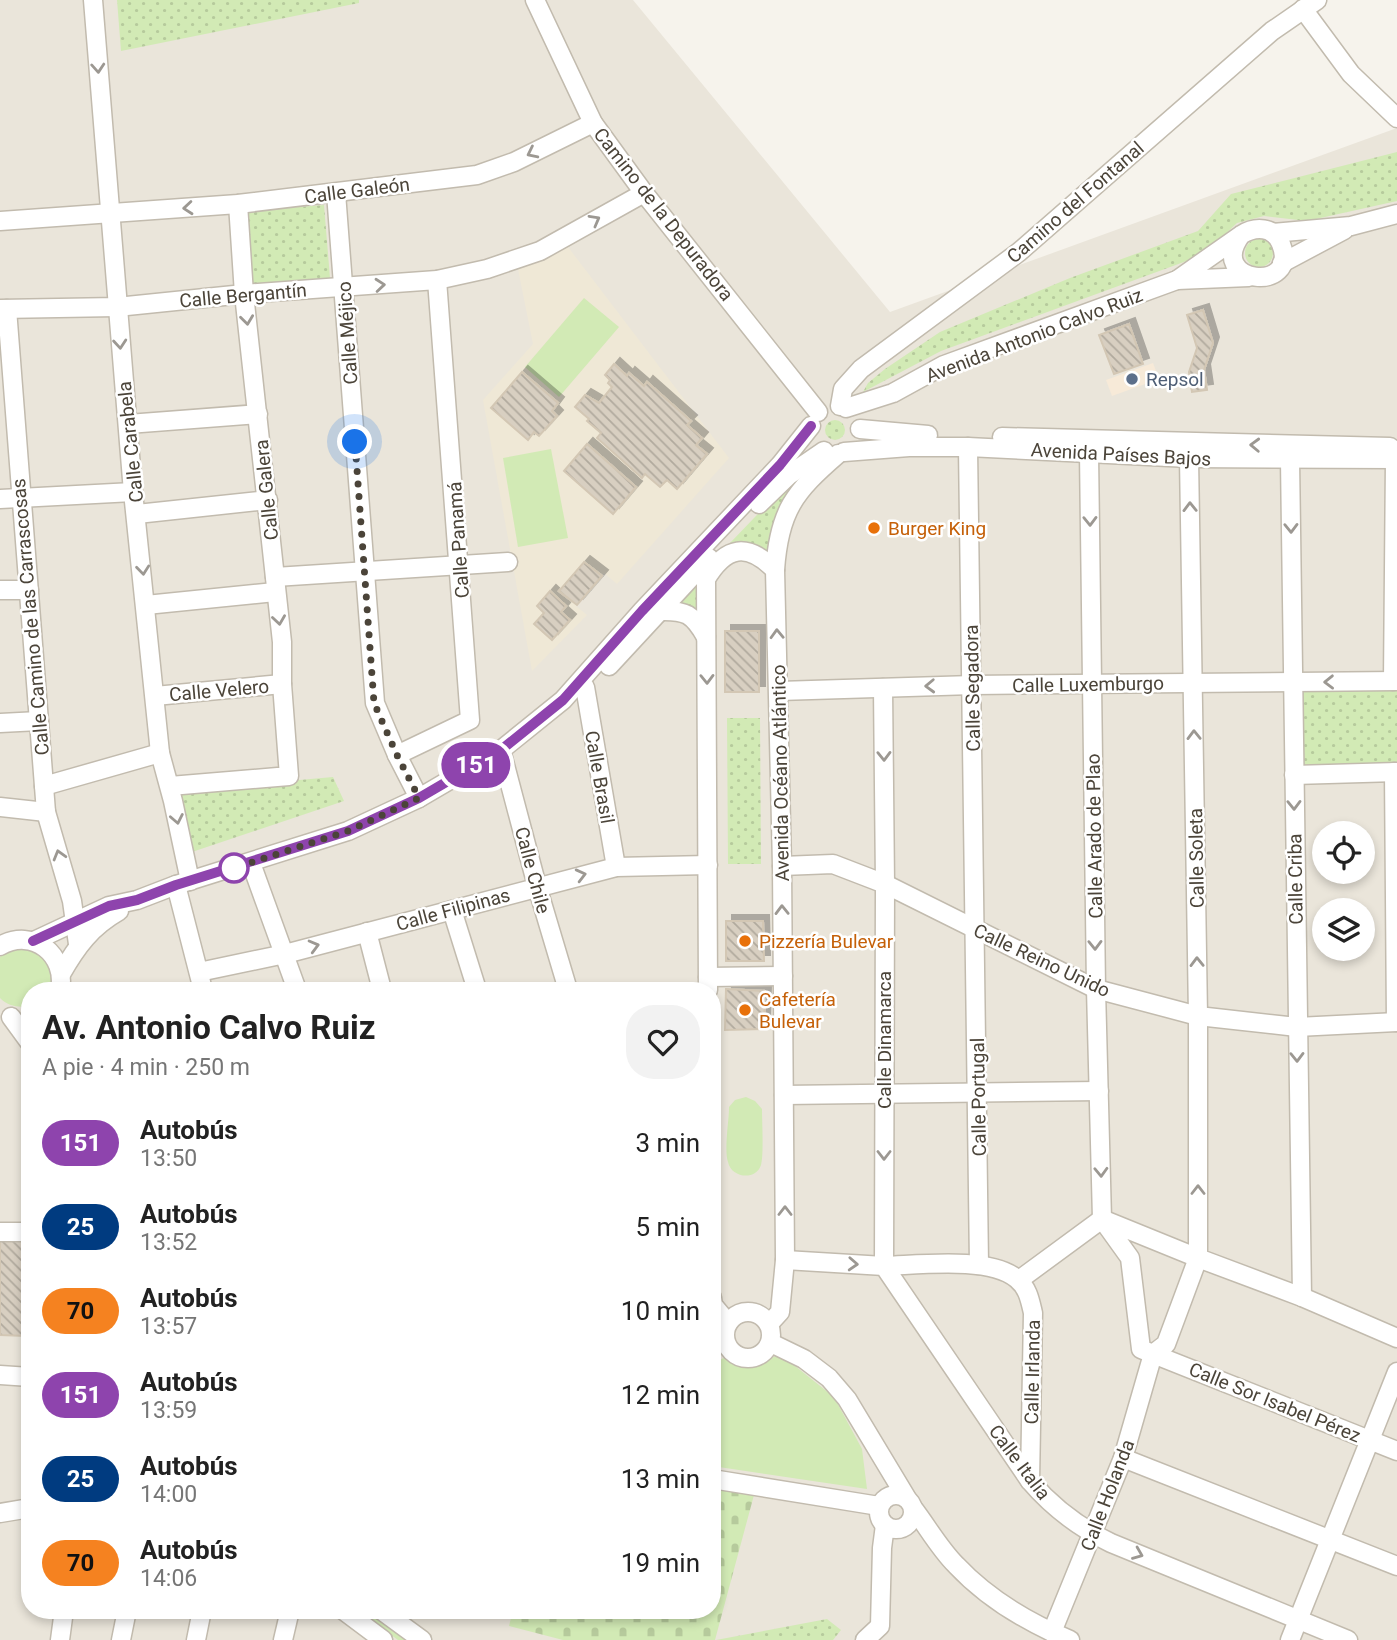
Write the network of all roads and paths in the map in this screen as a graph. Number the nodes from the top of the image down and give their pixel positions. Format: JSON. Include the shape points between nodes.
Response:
{"nodes":[{"id":1,"x":93,"y":0,"type":"edge"},
{"id":2,"x":535,"y":0,"type":"edge"},
{"id":3,"x":1310,"y":4,"type":"edge"},
{"id":4,"x":1397,"y":118,"type":"edge"},
{"id":5,"x":593,"y":122,"type":"junction"},
{"id":6,"x":336,"y":193,"type":"junction"},
{"id":7,"x":644,"y":193,"type":"junction"},
{"id":8,"x":238,"y":204,"type":"junction"},
{"id":9,"x":109,"y":214,"type":"junction"},
{"id":10,"x":1397,"y":214,"type":"edge"},
{"id":11,"x":0,"y":221,"type":"edge"},
{"id":12,"x":1351,"y":226,"type":"junction"},
{"id":13,"x":1273,"y":233,"type":"junction"},
{"id":14,"x":1241,"y":235,"type":"junction"},
{"id":15,"x":1282,"y":262,"type":"junction"},
{"id":16,"x":1249,"y":276,"type":"junction"},
{"id":17,"x":437,"y":280,"type":"junction"},
{"id":18,"x":1177,"y":281,"type":"junction"},
{"id":19,"x":343,"y":288,"type":"junction"},
{"id":20,"x":244,"y":294,"type":"junction"},
{"id":21,"x":117,"y":307,"type":"junction"},
{"id":22,"x":3,"y":309,"type":"edge"},
{"id":23,"x":892,"y":393,"type":"junction"},
{"id":24,"x":843,"y":407,"type":"junction"},
{"id":25,"x":7,"y":410,"type":"edge"},
{"id":26,"x":258,"y":414,"type":"junction"},
{"id":27,"x":815,"y":419,"type":"junction"},
{"id":28,"x":128,"y":424,"type":"junction"},
{"id":29,"x":859,"y":426,"type":"junction"},
{"id":30,"x":968,"y":447,"type":"junction"},
{"id":31,"x":835,"y":452,"type":"junction"},
{"id":32,"x":1089,"y":453,"type":"junction"},
{"id":33,"x":1396,"y":455,"type":"edge"},
{"id":34,"x":1189,"y":458,"type":"junction"},
{"id":35,"x":1290,"y":460,"type":"junction"},
{"id":36,"x":133,"y":492,"type":"junction"},
{"id":37,"x":21,"y":498,"type":"junction"},
{"id":38,"x":0,"y":499,"type":"edge"},
{"id":39,"x":268,"y":500,"type":"junction"},
{"id":40,"x":136,"y":514,"type":"junction"},
{"id":41,"x":712,"y":537,"type":"junction"},
{"id":42,"x":709,"y":557,"type":"junction"},
{"id":43,"x":508,"y":562,"type":"dead end"},
{"id":44,"x":460,"y":564,"type":"junction"},
{"id":45,"x":775,"y":570,"type":"junction"},
{"id":46,"x":365,"y":571,"type":"junction"},
{"id":47,"x":706,"y":579,"type":"junction"},
{"id":48,"x":275,"y":585,"type":"junction"},
{"id":49,"x":0,"y":590,"type":"edge"},
{"id":50,"x":29,"y":590,"type":"junction"},
{"id":51,"x":146,"y":605,"type":"junction"},
{"id":52,"x":659,"y":611,"type":"junction"},
{"id":53,"x":706,"y":637,"type":"junction"},
{"id":54,"x":1395,"y":681,"type":"edge"},
{"id":55,"x":1194,"y":683,"type":"junction"},
{"id":56,"x":1293,"y":683,"type":"junction"},
{"id":57,"x":282,"y":684,"type":"junction"},
{"id":58,"x":1093,"y":684,"type":"junction"},
{"id":59,"x":972,"y":685,"type":"junction"},
{"id":60,"x":585,"y":687,"type":"junction"},
{"id":61,"x":883,"y":688,"type":"junction"},
{"id":62,"x":779,"y":691,"type":"junction"},
{"id":63,"x":155,"y":696,"type":"junction"},
{"id":64,"x":563,"y":700,"type":"junction"},
{"id":65,"x":39,"y":721,"type":"junction"},
{"id":66,"x":0,"y":723,"type":"edge"},
{"id":67,"x":501,"y":750,"type":"junction"},
{"id":68,"x":160,"y":753,"type":"junction"},
{"id":69,"x":397,"y":755,"type":"junction"},
{"id":70,"x":1395,"y":772,"type":"edge"},
{"id":71,"x":1294,"y":775,"type":"junction"},
{"id":72,"x":44,"y":786,"type":"junction"},
{"id":73,"x":170,"y":786,"type":"junction"},
{"id":74,"x":419,"y":798,"type":"junction"},
{"id":75,"x":0,"y":807,"type":"edge"},
{"id":76,"x":46,"y":811,"type":"junction"},
{"id":77,"x":251,"y":863,"type":"junction"},
{"id":78,"x":708,"y":865,"type":"junction"},
{"id":79,"x":782,"y":866,"type":"junction"},
{"id":80,"x":616,"y":867,"type":"junction"},
{"id":81,"x":183,"y":883,"type":"junction"},
{"id":82,"x":885,"y":884,"type":"junction"},
{"id":83,"x":537,"y":886,"type":"junction"},
{"id":84,"x":137,"y":900,"type":"junction"},
{"id":85,"x":452,"y":910,"type":"junction"},
{"id":86,"x":75,"y":921,"type":"junction"},
{"id":87,"x":976,"y":930,"type":"junction"},
{"id":88,"x":366,"y":932,"type":"junction"},
{"id":89,"x":33,"y":941,"type":"junction"},
{"id":90,"x":78,"y":944,"type":"junction"},
{"id":91,"x":1,"y":945,"type":"edge"},
{"id":92,"x":285,"y":954,"type":"junction"},
{"id":93,"x":199,"y":972,"type":"junction"},
{"id":94,"x":783,"y":976,"type":"junction"},
{"id":95,"x":60,"y":982,"type":"edge"},
{"id":96,"x":201,"y":982,"type":"edge"},
{"id":97,"x":294,"y":982,"type":"edge"},
{"id":98,"x":380,"y":982,"type":"edge"},
{"id":99,"x":474,"y":982,"type":"edge"},
{"id":100,"x":566,"y":982,"type":"edge"},
{"id":101,"x":708,"y":982,"type":"edge"},
{"id":102,"x":721,"y":983,"type":"edge"},
{"id":103,"x":1096,"y":989,"type":"junction"},
{"id":104,"x":1198,"y":1016,"type":"junction"},
{"id":105,"x":1397,"y":1022,"type":"edge"},
{"id":106,"x":1297,"y":1027,"type":"junction"},
{"id":107,"x":1099,"y":1091,"type":"junction"},
{"id":108,"x":978,"y":1092,"type":"junction"},
{"id":109,"x":884,"y":1093,"type":"junction"},
{"id":110,"x":784,"y":1095,"type":"junction"},
{"id":111,"x":1102,"y":1219,"type":"junction"},
{"id":112,"x":0,"y":1232,"type":"edge"},
{"id":113,"x":21,"y":1232,"type":"edge"},
{"id":114,"x":1198,"y":1258,"type":"junction"},
{"id":115,"x":785,"y":1261,"type":"junction"},
{"id":116,"x":979,"y":1265,"type":"junction"},
{"id":117,"x":884,"y":1266,"type":"junction"},
{"id":118,"x":1019,"y":1280,"type":"junction"},
{"id":119,"x":1302,"y":1297,"type":"junction"},
{"id":120,"x":769,"y":1324,"type":"junction"},
{"id":121,"x":722,"y":1337,"type":"edge"},
{"id":122,"x":1397,"y":1338,"type":"edge"},
{"id":123,"x":771,"y":1343,"type":"junction"},
{"id":124,"x":1153,"y":1354,"type":"junction"},
{"id":125,"x":1397,"y":1372,"type":"edge"},
{"id":126,"x":0,"y":1375,"type":"edge"},
{"id":127,"x":21,"y":1376,"type":"edge"},
{"id":128,"x":1370,"y":1440,"type":"junction"},
{"id":129,"x":1397,"y":1451,"type":"edge"},
{"id":130,"x":878,"y":1453,"type":"junction"},
{"id":131,"x":1123,"y":1458,"type":"junction"},
{"id":132,"x":721,"y":1480,"type":"edge"},
{"id":133,"x":1030,"y":1481,"type":"junction"},
{"id":134,"x":909,"y":1502,"type":"junction"},
{"id":135,"x":881,"y":1503,"type":"junction"},
{"id":136,"x":21,"y":1510,"type":"edge"},
{"id":137,"x":0,"y":1513,"type":"edge"},
{"id":138,"x":893,"y":1527,"type":"junction"},
{"id":139,"x":1092,"y":1534,"type":"junction"},
{"id":140,"x":1331,"y":1538,"type":"junction"},
{"id":141,"x":936,"y":1540,"type":"junction"},
{"id":142,"x":1397,"y":1566,"type":"edge"},
{"id":143,"x":63,"y":1619,"type":"edge"},
{"id":144,"x":125,"y":1619,"type":"edge"},
{"id":145,"x":200,"y":1619,"type":"edge"},
{"id":146,"x":288,"y":1619,"type":"edge"},
{"id":147,"x":354,"y":1619,"type":"edge"},
{"id":148,"x":394,"y":1619,"type":"edge"},
{"id":149,"x":1298,"y":1620,"type":"junction"},
{"id":150,"x":1052,"y":1632,"type":"junction"},
{"id":151,"x":885,"y":1633,"type":"edge"},
{"id":152,"x":60,"y":1640,"type":"edge"},
{"id":153,"x":121,"y":1640,"type":"edge"},
{"id":154,"x":196,"y":1640,"type":"edge"},
{"id":155,"x":283,"y":1640,"type":"edge"},
{"id":156,"x":383,"y":1640,"type":"edge"},
{"id":157,"x":422,"y":1640,"type":"edge"},
{"id":158,"x":865,"y":1640,"type":"edge"},
{"id":159,"x":1070,"y":1640,"type":"edge"},
{"id":160,"x":1290,"y":1640,"type":"edge"},
{"id":161,"x":1348,"y":1640,"type":"edge"}],
"edges":[{"from":1,"to":9,"type":"street","name":"Calle Carabela","one_way":true},
{"from":2,"to":5,"type":"street","name":"Camino de la Depuradora"},
{"from":3,"to":4,"type":"street","via":[[1351,74]]},
{"from":3,"to":24,"type":"street","name":"Camino del Fontanal","via":[[1272,31],[1019,252],[861,369],[843,389]]},
{"from":5,"to":6,"type":"street","name":"Calle Galeón","one_way":true,"via":[[514,162],[477,175]]},
{"from":5,"to":7,"type":"street","name":"Camino de la Depuradora"},
{"from":6,"to":8,"type":"street","name":"Calle Galeón"},
{"from":6,"to":19,"type":"street","name":"Calle Méjico"},
{"from":17,"to":7,"type":"street","name":"Calle Bergantín","one_way":true,"via":[[540,251]]},
{"from":7,"to":27,"type":"street","name":"Camino de la Depuradora"},
{"from":8,"to":9,"type":"street","name":"Calle Galeón","one_way":true},
{"from":8,"to":20,"type":"street","name":"Calle Galera"},
{"from":9,"to":11,"type":"street","name":"Calle Galeón"},
{"from":9,"to":21,"type":"street","name":"Calle Carabela"},
{"from":10,"to":12,"type":"street"},
{"from":12,"to":13,"type":"street"},
{"from":12,"to":15,"type":"street"},
{"from":13,"to":14,"type":"street","via":[[1256,228]]},
{"from":13,"to":15,"type":"street","via":[[1283,246]]},
{"from":14,"to":16,"type":"street","via":[[1234,258]]},
{"from":14,"to":18,"type":"street","name":"Avenida Antonio Calvo Ruiz"},
{"from":15,"to":16,"type":"street","via":[[1265,278]]},
{"from":16,"to":18,"type":"street","name":"Avenida Antonio Calvo Ruiz"},
{"from":19,"to":17,"type":"street","name":"Calle Bergantín","one_way":true},
{"from":17,"to":44,"type":"street","name":"Calle Panamá"},
{"from":18,"to":23,"type":"street","name":"Avenida Antonio Calvo Ruiz","via":[[944,365]]},
{"from":19,"to":20,"type":"street","name":"Calle Bergantín"},
{"from":19,"to":46,"type":"street","name":"Calle Méjico"},
{"from":20,"to":21,"type":"street","name":"Calle Bergantín"},
{"from":20,"to":26,"type":"street","name":"Calle Galera","one_way":true},
{"from":21,"to":22,"type":"street","name":"Calle Bergantín"},
{"from":21,"to":28,"type":"street","name":"Calle Carabela","one_way":true},
{"from":22,"to":25,"type":"street","name":"Calle Camino de las Carrascosas"},
{"from":23,"to":24,"type":"street","name":"Avenida Antonio Calvo Ruiz"},
{"from":23,"to":29,"type":"street","name":"Avenida Antonio Calvo Ruiz"},
{"from":24,"to":27,"type":"street","via":[[832,405]]},
{"from":24,"to":29,"type":"street","via":[[854,414]]},
{"from":25,"to":37,"type":"street","name":"Calle Camino de las Carrascosas"},
{"from":26,"to":28,"type":"street"},
{"from":26,"to":39,"type":"street","name":"Calle Galera"},
{"from":27,"to":31,"type":"street","via":[[814,440]]},
{"from":27,"to":41,"type":"street","via":[[780,465]]},
{"from":28,"to":36,"type":"street","name":"Calle Carabela"},
{"from":29,"to":31,"type":"street","via":[[856,443]]},
{"from":33,"to":29,"type":"street","name":"Avenida Países Bajos","one_way":true,"via":[[909,435]]},
{"from":30,"to":31,"type":"street","name":"Avenida Países Bajos"},
{"from":30,"to":32,"type":"street","name":"Avenida Países Bajos"},
{"from":30,"to":59,"type":"street","name":"Calle Segadora"},
{"from":31,"to":42,"type":"street","via":[[789,475]]},
{"from":31,"to":45,"type":"street","name":"Avenida Océano Atlántico","via":[[792,500],[777,543]]},
{"from":32,"to":34,"type":"street","name":"Avenida Países Bajos"},
{"from":32,"to":58,"type":"street","name":"Calle Arado de Plao","one_way":true},
{"from":33,"to":35,"type":"street","name":"Avenida Países Bajos"},
{"from":33,"to":54,"type":"street"},
{"from":34,"to":35,"type":"street","name":"Avenida Países Bajos"},
{"from":55,"to":34,"type":"street","name":"Calle Soleta","one_way":true},
{"from":35,"to":56,"type":"street","name":"Calle Criba","one_way":true},
{"from":36,"to":37,"type":"street"},
{"from":36,"to":40,"type":"street","name":"Calle Carabela"},
{"from":37,"to":38,"type":"street"},
{"from":37,"to":50,"type":"street","name":"Calle Camino de las Carrascosas"},
{"from":39,"to":40,"type":"street"},
{"from":39,"to":48,"type":"street","name":"Calle Galera"},
{"from":40,"to":51,"type":"street","name":"Calle Carabela","one_way":true},
{"from":41,"to":42,"type":"street"},
{"from":41,"to":64,"type":"street"},
{"from":42,"to":47,"type":"street"},
{"from":42,"to":52,"type":"street"},
{"from":43,"to":44,"type":"street"},
{"from":44,"to":46,"type":"street"},
{"from":44,"to":69,"type":"street","name":"Calle Panamá","via":[[470,720]]},
{"from":45,"to":47,"type":"street","via":[[763,558],[741,551],[716,563]]},
{"from":62,"to":45,"type":"street","name":"Avenida Océano Atlántico","one_way":true},
{"from":46,"to":48,"type":"street"},
{"from":46,"to":69,"type":"street","name":"Calle Méjico","via":[[374,703]]},
{"from":47,"to":53,"type":"street"},
{"from":48,"to":51,"type":"street"},
{"from":48,"to":57,"type":"street","name":"Calle Galera","one_way":true},
{"from":49,"to":50,"type":"street"},
{"from":50,"to":65,"type":"street","name":"Calle Camino de las Carrascosas"},
{"from":51,"to":63,"type":"street","name":"Calle Carabela"},
{"from":52,"to":53,"type":"street","via":[[687,613]]},
{"from":52,"to":60,"type":"street"},
{"from":53,"to":78,"type":"street","one_way":true},
{"from":54,"to":56,"type":"street","name":"Calle Luxemburgo","one_way":true},
{"from":55,"to":56,"type":"street","name":"Calle Luxemburgo"},
{"from":55,"to":58,"type":"street","name":"Calle Luxemburgo"},
{"from":104,"to":55,"type":"street","name":"Calle Soleta","one_way":true},
{"from":56,"to":71,"type":"street","name":"Calle Criba"},
{"from":57,"to":63,"type":"street","name":"Calle Velero"},
{"from":57,"to":73,"type":"street","name":"Calle Galera","via":[[289,776]]},
{"from":58,"to":59,"type":"street","name":"Calle Luxemburgo"},
{"from":58,"to":103,"type":"street","name":"Calle Arado de Plao","one_way":true},
{"from":59,"to":61,"type":"street","name":"Calle Luxemburgo","one_way":true},
{"from":59,"to":87,"type":"street","name":"Calle Segadora"},
{"from":60,"to":64,"type":"street"},
{"from":60,"to":80,"type":"street","name":"Calle Brasil"},
{"from":61,"to":62,"type":"street","name":"Calle Luxemburgo"},
{"from":61,"to":82,"type":"street","name":"Calle Dinamarca","one_way":true},
{"from":62,"to":79,"type":"street","name":"Avenida Océano Atlántico"},
{"from":63,"to":68,"type":"street","name":"Calle Carabela"},
{"from":64,"to":67,"type":"street"},
{"from":65,"to":66,"type":"street"},
{"from":65,"to":72,"type":"street","name":"Calle Camino de las Carrascosas"},
{"from":67,"to":74,"type":"street"},
{"from":67,"to":83,"type":"street","name":"Calle Chile"},
{"from":68,"to":72,"type":"street"},
{"from":68,"to":73,"type":"street","name":"Calle Carabela"},
{"from":69,"to":74,"type":"street","name":"Calle Méjico"},
{"from":70,"to":71,"type":"street"},
{"from":70,"to":105,"type":"street"},
{"from":71,"to":106,"type":"street","name":"Calle Criba","one_way":true},
{"from":72,"to":76,"type":"street","name":"Calle Camino de las Carrascosas"},
{"from":73,"to":81,"type":"street","name":"Calle Carabela","one_way":true},
{"from":74,"to":77,"type":"street","via":[[348,831]]},
{"from":75,"to":76,"type":"street"},
{"from":86,"to":76,"type":"street","name":"Calle Camino de las Carrascosas","one_way":true},
{"from":77,"to":81,"type":"street"},
{"from":77,"to":92,"type":"street"},
{"from":78,"to":80,"type":"street","name":"Calle Filipinas"},
{"from":78,"to":101,"type":"street"},
{"from":79,"to":82,"type":"street","name":"Calle Reino Unido","via":[[833,864]]},
{"from":94,"to":79,"type":"street","name":"Avenida Océano Atlántico","one_way":true},
{"from":83,"to":80,"type":"street","name":"Calle Filipinas","one_way":true},
{"from":81,"to":84,"type":"street"},
{"from":81,"to":93,"type":"street","name":"Calle Carabela"},
{"from":82,"to":87,"type":"street","name":"Calle Reino Unido"},
{"from":82,"to":109,"type":"street","name":"Calle Dinamarca"},
{"from":83,"to":85,"type":"street","name":"Calle Filipinas"},
{"from":83,"to":100,"type":"street","name":"Calle Chile"},
{"from":84,"to":86,"type":"street"},
{"from":84,"to":90,"type":"street","via":[[103,920]]},
{"from":85,"to":88,"type":"street","name":"Calle Filipinas"},
{"from":85,"to":99,"type":"street"},
{"from":86,"to":89,"type":"street"},
{"from":86,"to":90,"type":"street"},
{"from":87,"to":103,"type":"street","name":"Calle Reino Unido"},
{"from":87,"to":108,"type":"street","name":"Calle Portugal"},
{"from":92,"to":88,"type":"street","name":"Calle Filipinas","one_way":true},
{"from":88,"to":98,"type":"street"},
{"from":89,"to":91,"type":"street"},
{"from":89,"to":95,"type":"street","via":[[52,953]]},
{"from":90,"to":95,"type":"street"},
{"from":92,"to":93,"type":"street","name":"Calle Filipinas"},
{"from":92,"to":97,"type":"street"},
{"from":93,"to":96,"type":"street","name":"Calle Carabela"},
{"from":94,"to":102,"type":"street"},
{"from":94,"to":110,"type":"street","name":"Avenida Océano Atlántico"},
{"from":103,"to":104,"type":"street","name":"Calle Reino Unido"},
{"from":103,"to":107,"type":"street","name":"Calle Arado de Plao"},
{"from":104,"to":106,"type":"street","name":"Calle Reino Unido"},
{"from":114,"to":104,"type":"street","name":"Calle Soleta","one_way":true},
{"from":105,"to":106,"type":"street","name":"Calle Reino Unido"},
{"from":106,"to":119,"type":"street","name":"Calle Criba","one_way":true},
{"from":107,"to":108,"type":"street"},
{"from":107,"to":111,"type":"street","name":"Calle Arado de Plao","one_way":true},
{"from":108,"to":109,"type":"street"},
{"from":108,"to":116,"type":"street","name":"Calle Portugal"},
{"from":109,"to":110,"type":"street"},
{"from":109,"to":117,"type":"street","name":"Calle Dinamarca","one_way":true},
{"from":115,"to":110,"type":"street","name":"Avenida Océano Atlántico","one_way":true},
{"from":111,"to":114,"type":"street"},
{"from":111,"to":118,"type":"street"},
{"from":111,"to":124,"type":"street","via":[[1130,1258],[1141,1349]]},
{"from":112,"to":113,"type":"street"},
{"from":114,"to":119,"type":"street"},
{"from":114,"to":124,"type":"street","name":"Calle Holanda","via":[[1166,1344]]},
{"from":115,"to":117,"type":"street","one_way":true},
{"from":115,"to":120,"type":"street","name":"Avenida Océano Atlántico","via":[[780,1312]]},
{"from":116,"to":117,"type":"street"},
{"from":116,"to":118,"type":"street","via":[[1002,1269]]},
{"from":117,"to":133,"type":"street","name":"Calle Italia"},
{"from":118,"to":133,"type":"street","name":"Calle Irlanda","via":[[1029,1294],[1033,1312]]},
{"from":119,"to":122,"type":"street"},
{"from":120,"to":121,"type":"street","via":[[755,1313],[740,1313]]},
{"from":120,"to":123,"type":"street"},
{"from":121,"to":123,"type":"street","via":[[734,1354],[749,1359],[763,1354]]},
{"from":123,"to":130,"type":"street","via":[[829,1378],[847,1399]]},
{"from":124,"to":128,"type":"street","name":"Calle Sor Isabel Pérez"},
{"from":124,"to":131,"type":"street","name":"Calle Holanda"},
{"from":125,"to":128,"type":"street"},
{"from":126,"to":127,"type":"street"},
{"from":128,"to":129,"type":"street","name":"Calle Sor Isabel Pérez"},
{"from":128,"to":140,"type":"street"},
{"from":130,"to":134,"type":"street"},
{"from":130,"to":135,"type":"street"},
{"from":131,"to":139,"type":"street","name":"Calle Holanda"},
{"from":131,"to":140,"type":"street"},
{"from":132,"to":135,"type":"street"},
{"from":133,"to":139,"type":"street","name":"Calle Italia","via":[[1048,1502]]},
{"from":134,"to":135,"type":"street","via":[[896,1494]]},
{"from":134,"to":138,"type":"street","via":[[910,1522]]},
{"from":134,"to":141,"type":"street"},
{"from":135,"to":138,"type":"street","via":[[879,1516]]},
{"from":136,"to":137,"type":"street"},
{"from":138,"to":141,"type":"street"},
{"from":138,"to":151,"type":"street","via":[[882,1548]]},
{"from":139,"to":149,"type":"street","name":"Calle Italia","one_way":true},
{"from":139,"to":150,"type":"street","name":"Calle Holanda"},
{"from":140,"to":142,"type":"street"},
{"from":140,"to":149,"type":"street"},
{"from":141,"to":150,"type":"street","via":[[956,1565],[999,1602]]},
{"from":143,"to":152,"type":"street"},
{"from":144,"to":153,"type":"street"},
{"from":145,"to":154,"type":"street"},
{"from":146,"to":155,"type":"street"},
{"from":147,"to":156,"type":"street"},
{"from":148,"to":157,"type":"street"},
{"from":149,"to":160,"type":"street"},
{"from":149,"to":161,"type":"street","name":"Calle Italia"},
{"from":150,"to":159,"type":"street"},
{"from":151,"to":158,"type":"street"}]}
